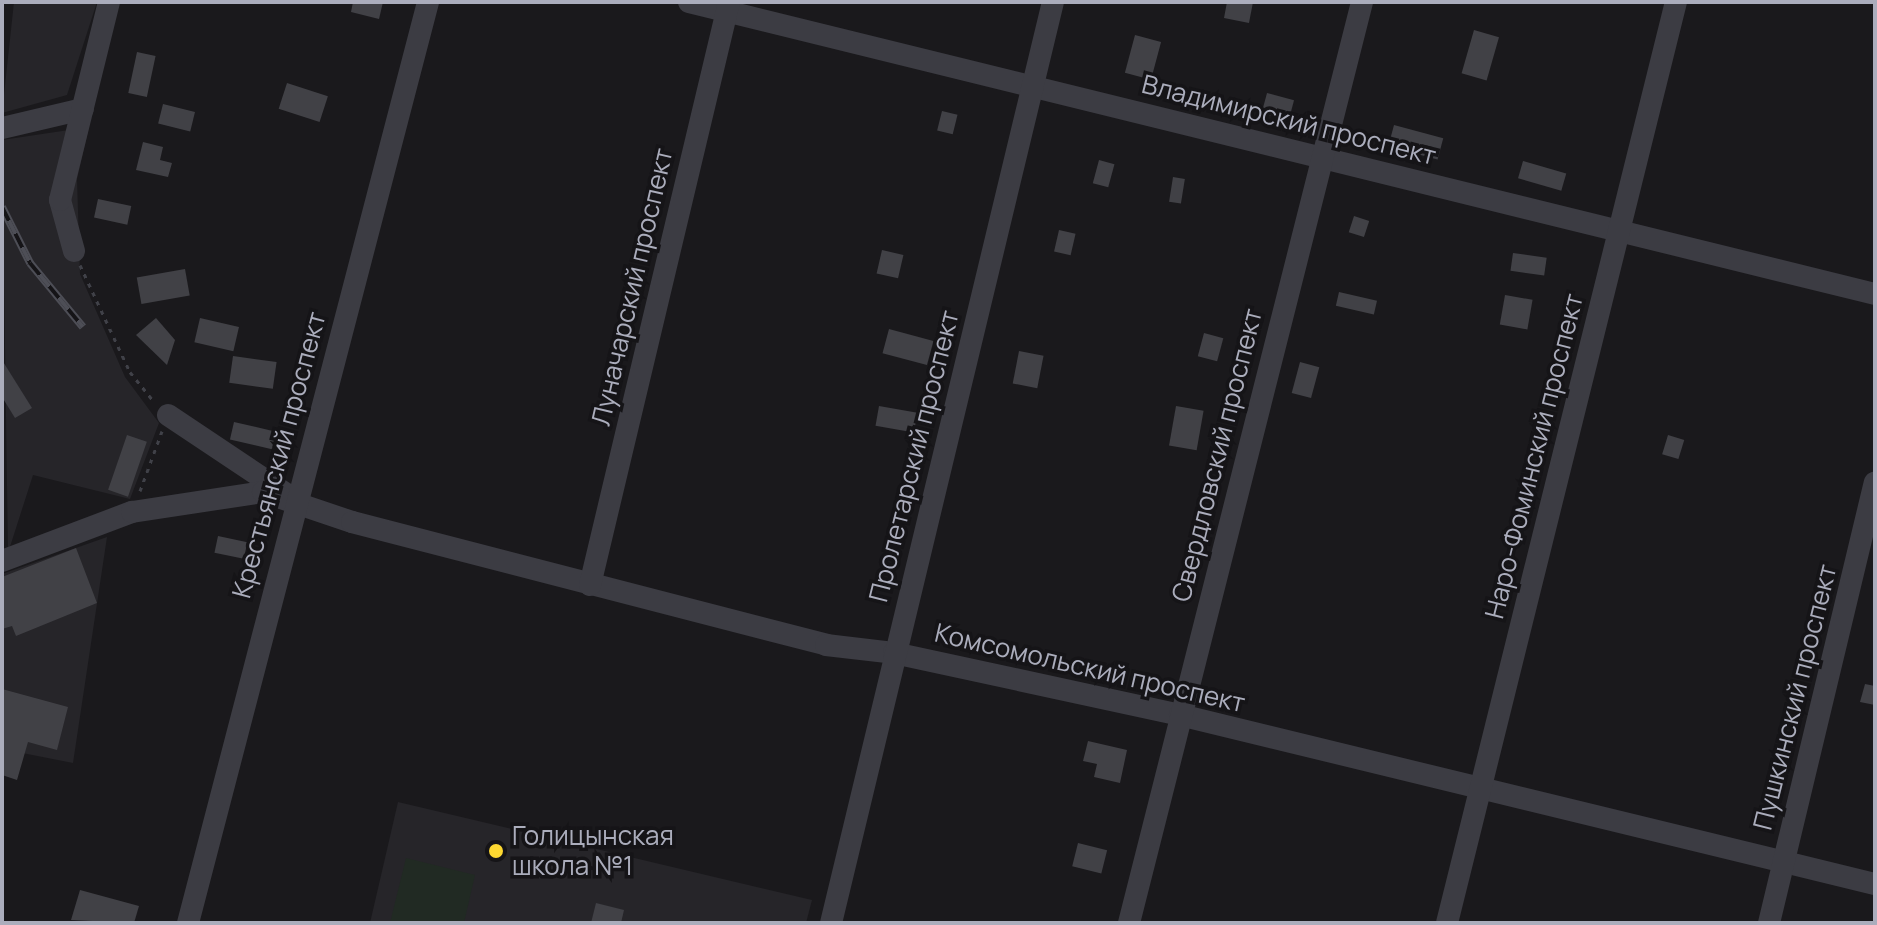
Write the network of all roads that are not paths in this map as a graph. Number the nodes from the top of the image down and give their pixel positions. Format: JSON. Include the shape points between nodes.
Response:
{"nodes":[{"id":1,"x":109,"y":2,"type":"edge"},
{"id":2,"x":428,"y":2,"type":"edge"},
{"id":3,"x":689,"y":2,"type":"edge"},
{"id":4,"x":1053,"y":2,"type":"edge"},
{"id":5,"x":1362,"y":2,"type":"edge"},
{"id":6,"x":1676,"y":2,"type":"edge"},
{"id":7,"x":728,"y":6,"type":"edge"},
{"id":8,"x":1034,"y":84,"type":"junction"},
{"id":9,"x":83,"y":109,"type":"junction"},
{"id":10,"x":2,"y":128,"type":"edge"},
{"id":11,"x":1321,"y":158,"type":"junction"},
{"id":12,"x":1619,"y":230,"type":"junction"},
{"id":13,"x":74,"y":251,"type":"road end"},
{"id":14,"x":1875,"y":294,"type":"edge"},
{"id":15,"x":168,"y":415,"type":"road end"},
{"id":16,"x":1875,"y":483,"type":"edge"},
{"id":17,"x":295,"y":501,"type":"junction"},
{"id":18,"x":2,"y":561,"type":"edge"},
{"id":19,"x":590,"y":585,"type":"junction"},
{"id":20,"x":894,"y":653,"type":"junction"},
{"id":21,"x":1180,"y":715,"type":"junction"},
{"id":22,"x":1481,"y":786,"type":"junction"},
{"id":23,"x":1784,"y":860,"type":"junction"},
{"id":24,"x":1875,"y":884,"type":"edge"},
{"id":25,"x":188,"y":923,"type":"edge"},
{"id":26,"x":831,"y":923,"type":"edge"},
{"id":27,"x":1129,"y":923,"type":"edge"},
{"id":28,"x":1447,"y":923,"type":"edge"},
{"id":29,"x":1769,"y":923,"type":"edge"}],
"edges":[{"from":1,"to":9,"type":"street"},
{"from":2,"to":17,"type":"street","name":"Крестьянский проспект"},
{"from":3,"to":7,"type":"street","name":"Владимирский проспект"},
{"from":4,"to":8,"type":"street","name":"Пролетарский проспект"},
{"from":5,"to":11,"type":"street","name":"Свердловский проспект"},
{"from":6,"to":12,"type":"street","name":"Наро-Фоминский проспект"},
{"from":7,"to":8,"type":"street","name":"Владимирский проспект"},
{"from":7,"to":19,"type":"street","name":"Луначарский проспект"},
{"from":8,"to":11,"type":"street","name":"Владимирский проспект"},
{"from":8,"to":20,"type":"street","name":"Пролетарский проспект"},
{"from":9,"to":10,"type":"street"},
{"from":9,"to":13,"type":"street","via":[[60,200]]},
{"from":11,"to":12,"type":"street","name":"Владимирский проспект"},
{"from":11,"to":21,"type":"street","name":"Свердловский проспект"},
{"from":12,"to":14,"type":"street","name":"Владимирский проспект"},
{"from":12,"to":22,"type":"street","name":"Наро-Фоминский проспект"},
{"from":15,"to":17,"type":"street"},
{"from":16,"to":23,"type":"street","name":"Пушкинский проспект"},
{"from":17,"to":18,"type":"street","via":[[242,491],[132,512]]},
{"from":17,"to":19,"type":"street","name":"Комсомольский проспект"},
{"from":17,"to":25,"type":"street","name":"Крестьянский проспект"},
{"from":19,"to":20,"type":"street","name":"Комсомольский проспект","via":[[826,645]]},
{"from":20,"to":21,"type":"street","name":"Комсомольский проспект"},
{"from":20,"to":26,"type":"street","name":"Пролетарский проспект"},
{"from":21,"to":22,"type":"street","name":"Комсомольский проспект"},
{"from":21,"to":27,"type":"street","name":"Свердловский проспект"},
{"from":22,"to":23,"type":"street","name":"Комсомольский проспект"},
{"from":22,"to":28,"type":"street","name":"Наро-Фоминский проспект"},
{"from":23,"to":24,"type":"street","name":"Комсомольский проспект"},
{"from":23,"to":29,"type":"street","name":"Пушкинский проспект"}]}
